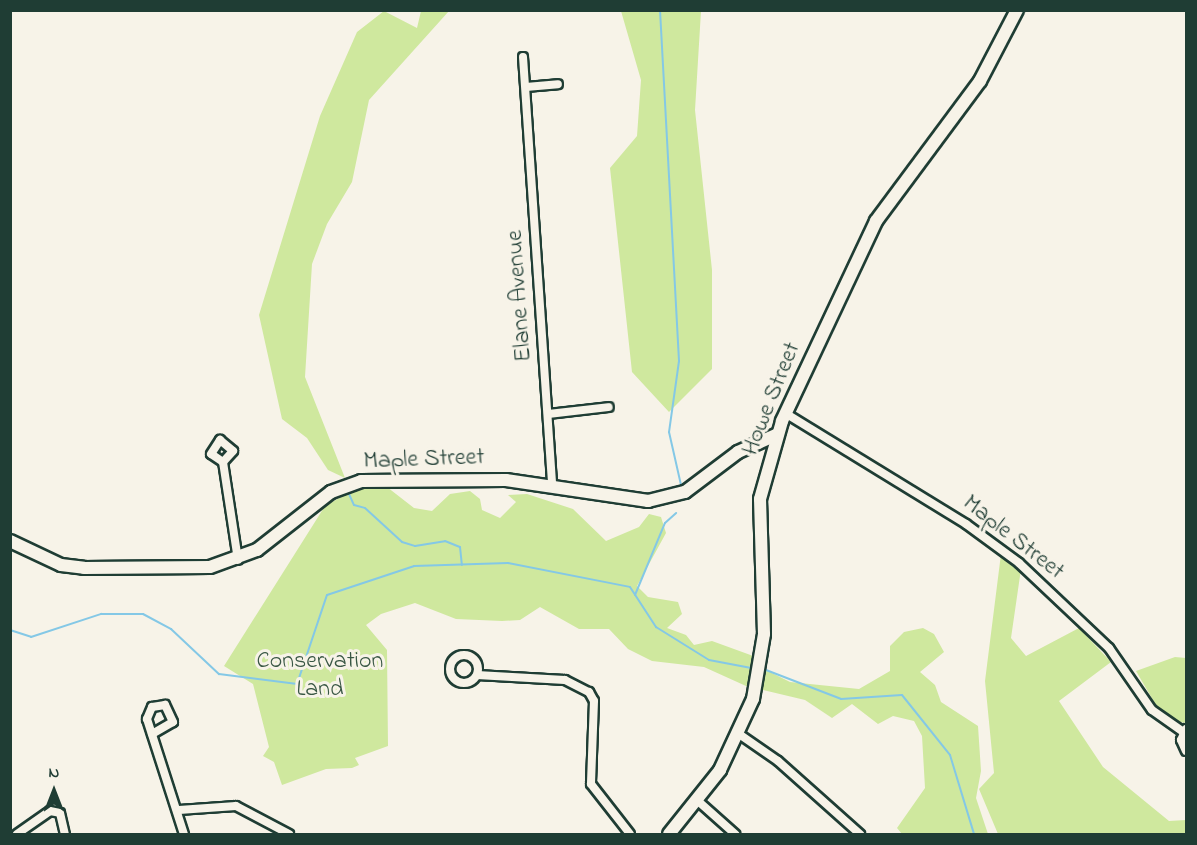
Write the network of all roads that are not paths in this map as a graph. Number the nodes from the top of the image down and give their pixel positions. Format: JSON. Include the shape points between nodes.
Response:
{"nodes":[{"id":1,"x":1017,"y":10,"type":"edge"},
{"id":2,"x":523,"y":57,"type":"dead end"},
{"id":3,"x":558,"y":84,"type":"dead end"},
{"id":4,"x":526,"y":87,"type":"junction"},
{"id":5,"x":609,"y":407,"type":"dead end"},
{"id":6,"x":785,"y":413,"type":"junction"},
{"id":7,"x":548,"y":414,"type":"junction"},
{"id":8,"x":776,"y":435,"type":"junction"},
{"id":9,"x":223,"y":462,"type":"dead end"},
{"id":10,"x":552,"y":487,"type":"junction"},
{"id":11,"x":10,"y":542,"type":"edge"},
{"id":12,"x":238,"y":560,"type":"junction"},
{"id":13,"x":477,"y":675,"type":"dead end"},
{"id":14,"x":1185,"y":731,"type":"edge"},
{"id":15,"x":152,"y":734,"type":"dead end"},
{"id":16,"x":739,"y":734,"type":"junction"},
{"id":17,"x":1186,"y":750,"type":"edge"},
{"id":18,"x":698,"y":801,"type":"junction"},
{"id":19,"x":179,"y":810,"type":"junction"},
{"id":20,"x":17,"y":834,"type":"edge"},
{"id":21,"x":64,"y":834,"type":"edge"},
{"id":22,"x":184,"y":834,"type":"edge"},
{"id":23,"x":289,"y":834,"type":"edge"},
{"id":24,"x":630,"y":834,"type":"edge"},
{"id":25,"x":669,"y":834,"type":"edge"},
{"id":26,"x":735,"y":834,"type":"edge"},
{"id":27,"x":860,"y":834,"type":"edge"}],
"edges":[{"from":1,"to":6,"type":"street","name":"Howe Street","via":[[980,81],[876,221]]},
{"from":2,"to":4,"type":"street","name":"Elane Avenue"},
{"from":3,"to":4,"type":"street"},
{"from":4,"to":7,"type":"street","name":"Elane Avenue"},
{"from":5,"to":7,"type":"street"},
{"from":6,"to":8,"type":"street","name":"Howe Street"},
{"from":6,"to":14,"type":"street","name":"Maple Street","via":[[966,524],[1019,563],[1109,648],[1152,710]]},
{"from":7,"to":10,"type":"street","name":"Elane Avenue"},
{"from":8,"to":10,"type":"street","name":"Maple Street","via":[[756,441],[702,483],[666,499],[620,499]]},
{"from":8,"to":16,"type":"street","name":"Howe Street","via":[[760,499],[762,657]]},
{"from":9,"to":12,"type":"street"},
{"from":10,"to":12,"type":"street","name":"Maple Street","via":[[506,480],[361,481],[332,492],[286,532]]},
{"from":11,"to":12,"type":"street","name":"Maple Street","via":[[58,563],[84,568],[182,570]]},
{"from":13,"to":24,"type":"street","via":[[565,680],[589,692],[594,700],[591,784]]},
{"from":14,"to":17,"type":"street","name":"Maple Street"},
{"from":15,"to":19,"type":"street"},
{"from":16,"to":18,"type":"street","name":"Howe Street"},
{"from":16,"to":27,"type":"street","via":[[778,761]]},
{"from":18,"to":25,"type":"street","name":"Howe Street"},
{"from":18,"to":26,"type":"street"},
{"from":19,"to":22,"type":"street"},
{"from":19,"to":23,"type":"street","via":[[236,806]]},
{"from":20,"to":21,"type":"street","via":[[40,815],[60,813]]}]}
